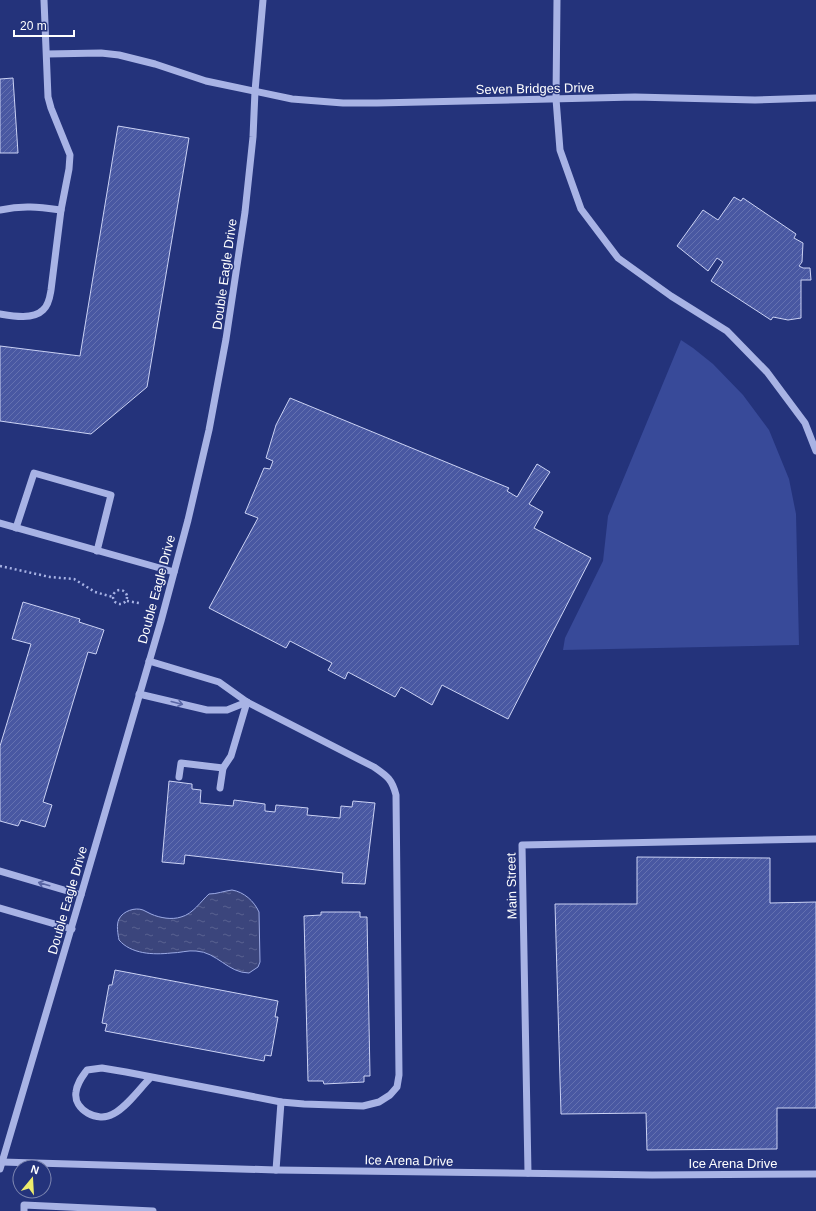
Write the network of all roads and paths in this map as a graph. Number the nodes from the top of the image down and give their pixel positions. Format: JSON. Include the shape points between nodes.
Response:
{"nodes":[{"id":1,"x":44,"y":0,"type":"edge"},
{"id":2,"x":263,"y":0,"type":"edge"},
{"id":3,"x":557,"y":0,"type":"edge"},
{"id":4,"x":47,"y":54,"type":"junction"},
{"id":5,"x":255,"y":91,"type":"junction"},
{"id":6,"x":816,"y":98,"type":"edge"},
{"id":7,"x":556,"y":99,"type":"junction"},
{"id":8,"x":0,"y":210,"type":"edge"},
{"id":9,"x":61,"y":210,"type":"junction"},
{"id":10,"x":0,"y":314,"type":"edge"},
{"id":11,"x":816,"y":452,"type":"edge"},
{"id":12,"x":0,"y":523,"type":"edge"},
{"id":13,"x":16,"y":528,"type":"junction"},
{"id":14,"x":97,"y":551,"type":"junction"},
{"id":15,"x":0,"y":566,"type":"edge"},
{"id":16,"x":174,"y":572,"type":"junction"},
{"id":17,"x":113,"y":597,"type":"junction"},
{"id":18,"x":127,"y":601,"type":"junction"},
{"id":19,"x":139,"y":603,"type":"dead end"},
{"id":20,"x":149,"y":661,"type":"junction"},
{"id":21,"x":140,"y":694,"type":"junction"},
{"id":22,"x":247,"y":702,"type":"junction"},
{"id":23,"x":223,"y":768,"type":"junction"},
{"id":24,"x":179,"y":777,"type":"dead end"},
{"id":25,"x":220,"y":788,"type":"dead end"},
{"id":26,"x":816,"y":839,"type":"edge"},
{"id":27,"x":0,"y":871,"type":"edge"},
{"id":28,"x":81,"y":895,"type":"junction"},
{"id":29,"x":0,"y":908,"type":"edge"},
{"id":30,"x":72,"y":928,"type":"junction"},
{"id":31,"x":151,"y":1077,"type":"junction"},
{"id":32,"x":281,"y":1102,"type":"junction"},
{"id":33,"x":1,"y":1166,"type":"edge"},
{"id":34,"x":276,"y":1170,"type":"junction"},
{"id":35,"x":528,"y":1173,"type":"junction"},
{"id":36,"x":816,"y":1174,"type":"edge"},
{"id":37,"x":24,"y":1211,"type":"edge"},
{"id":38,"x":153,"y":1211,"type":"edge"}],
"edges":[{"from":1,"to":4,"type":"street"},
{"from":2,"to":5,"type":"street","name":"Double Eagle Drive"},
{"from":3,"to":7,"type":"street"},
{"from":4,"to":5,"type":"street","name":"Seven Bridges Drive","via":[[119,55],[206,81]]},
{"from":4,"to":9,"type":"street","via":[[48,97],[70,155]]},
{"from":5,"to":7,"type":"street","name":"Seven Bridges Drive","via":[[292,99],[377,104]]},
{"from":5,"to":16,"type":"street","name":"Double Eagle Drive","via":[[245,212],[226,339],[209,430]]},
{"from":6,"to":7,"type":"street","name":"Seven Bridges Drive"},
{"from":7,"to":11,"type":"street","via":[[560,150],[581,209],[618,258],[671,296],[727,331],[767,372],[805,423]]},
{"from":8,"to":9,"type":"street","via":[[16,207]]},
{"from":9,"to":10,"type":"street","via":[[51,290],[43,311],[32,316]]},
{"from":12,"to":13,"type":"street"},
{"from":13,"to":14,"type":"street"},
{"from":13,"to":14,"type":"street","via":[[34,473],[111,495]]},
{"from":14,"to":16,"type":"street"},
{"from":15,"to":17,"type":"path","via":[[50,577],[74,579],[95,592]]},
{"from":16,"to":20,"type":"street","name":"Double Eagle Drive"},
{"from":17,"to":18,"type":"path","via":[[118,604]]},
{"from":17,"to":18,"type":"path","via":[[114,592],[121,589],[127,594]]},
{"from":18,"to":19,"type":"path"},
{"from":20,"to":21,"type":"street","name":"Double Eagle Drive"},
{"from":20,"to":22,"type":"street","via":[[219,682]]},
{"from":21,"to":22,"type":"street","one_way":true,"via":[[207,710],[227,710]]},
{"from":21,"to":28,"type":"street","name":"Double Eagle Drive"},
{"from":22,"to":23,"type":"street","via":[[231,756]]},
{"from":22,"to":32,"type":"street","via":[[374,767],[387,776],[396,795],[399,1075],[397,1087],[379,1102],[363,1106]]},
{"from":23,"to":24,"type":"street","via":[[181,763]]},
{"from":23,"to":25,"type":"street"},
{"from":26,"to":35,"type":"street","name":"Main Street","via":[[522,845]]},
{"from":28,"to":27,"type":"street","one_way":true},
{"from":28,"to":30,"type":"street","name":"Double Eagle Drive"},
{"from":29,"to":30,"type":"street"},
{"from":30,"to":33,"type":"street","name":"Double Eagle Drive"},
{"from":31,"to":31,"type":"street","via":[[102,1068],[87,1070],[79,1080],[75,1093],[77,1102],[92,1116],[112,1115]]},
{"from":31,"to":32,"type":"street"},
{"from":32,"to":34,"type":"street"},
{"from":33,"to":34,"type":"street","name":"Ice Arena Drive"},
{"from":34,"to":35,"type":"street","name":"Ice Arena Drive"},
{"from":35,"to":36,"type":"street","name":"Ice Arena Drive"},
{"from":37,"to":38,"type":"street","via":[[24,1205]]}]}
